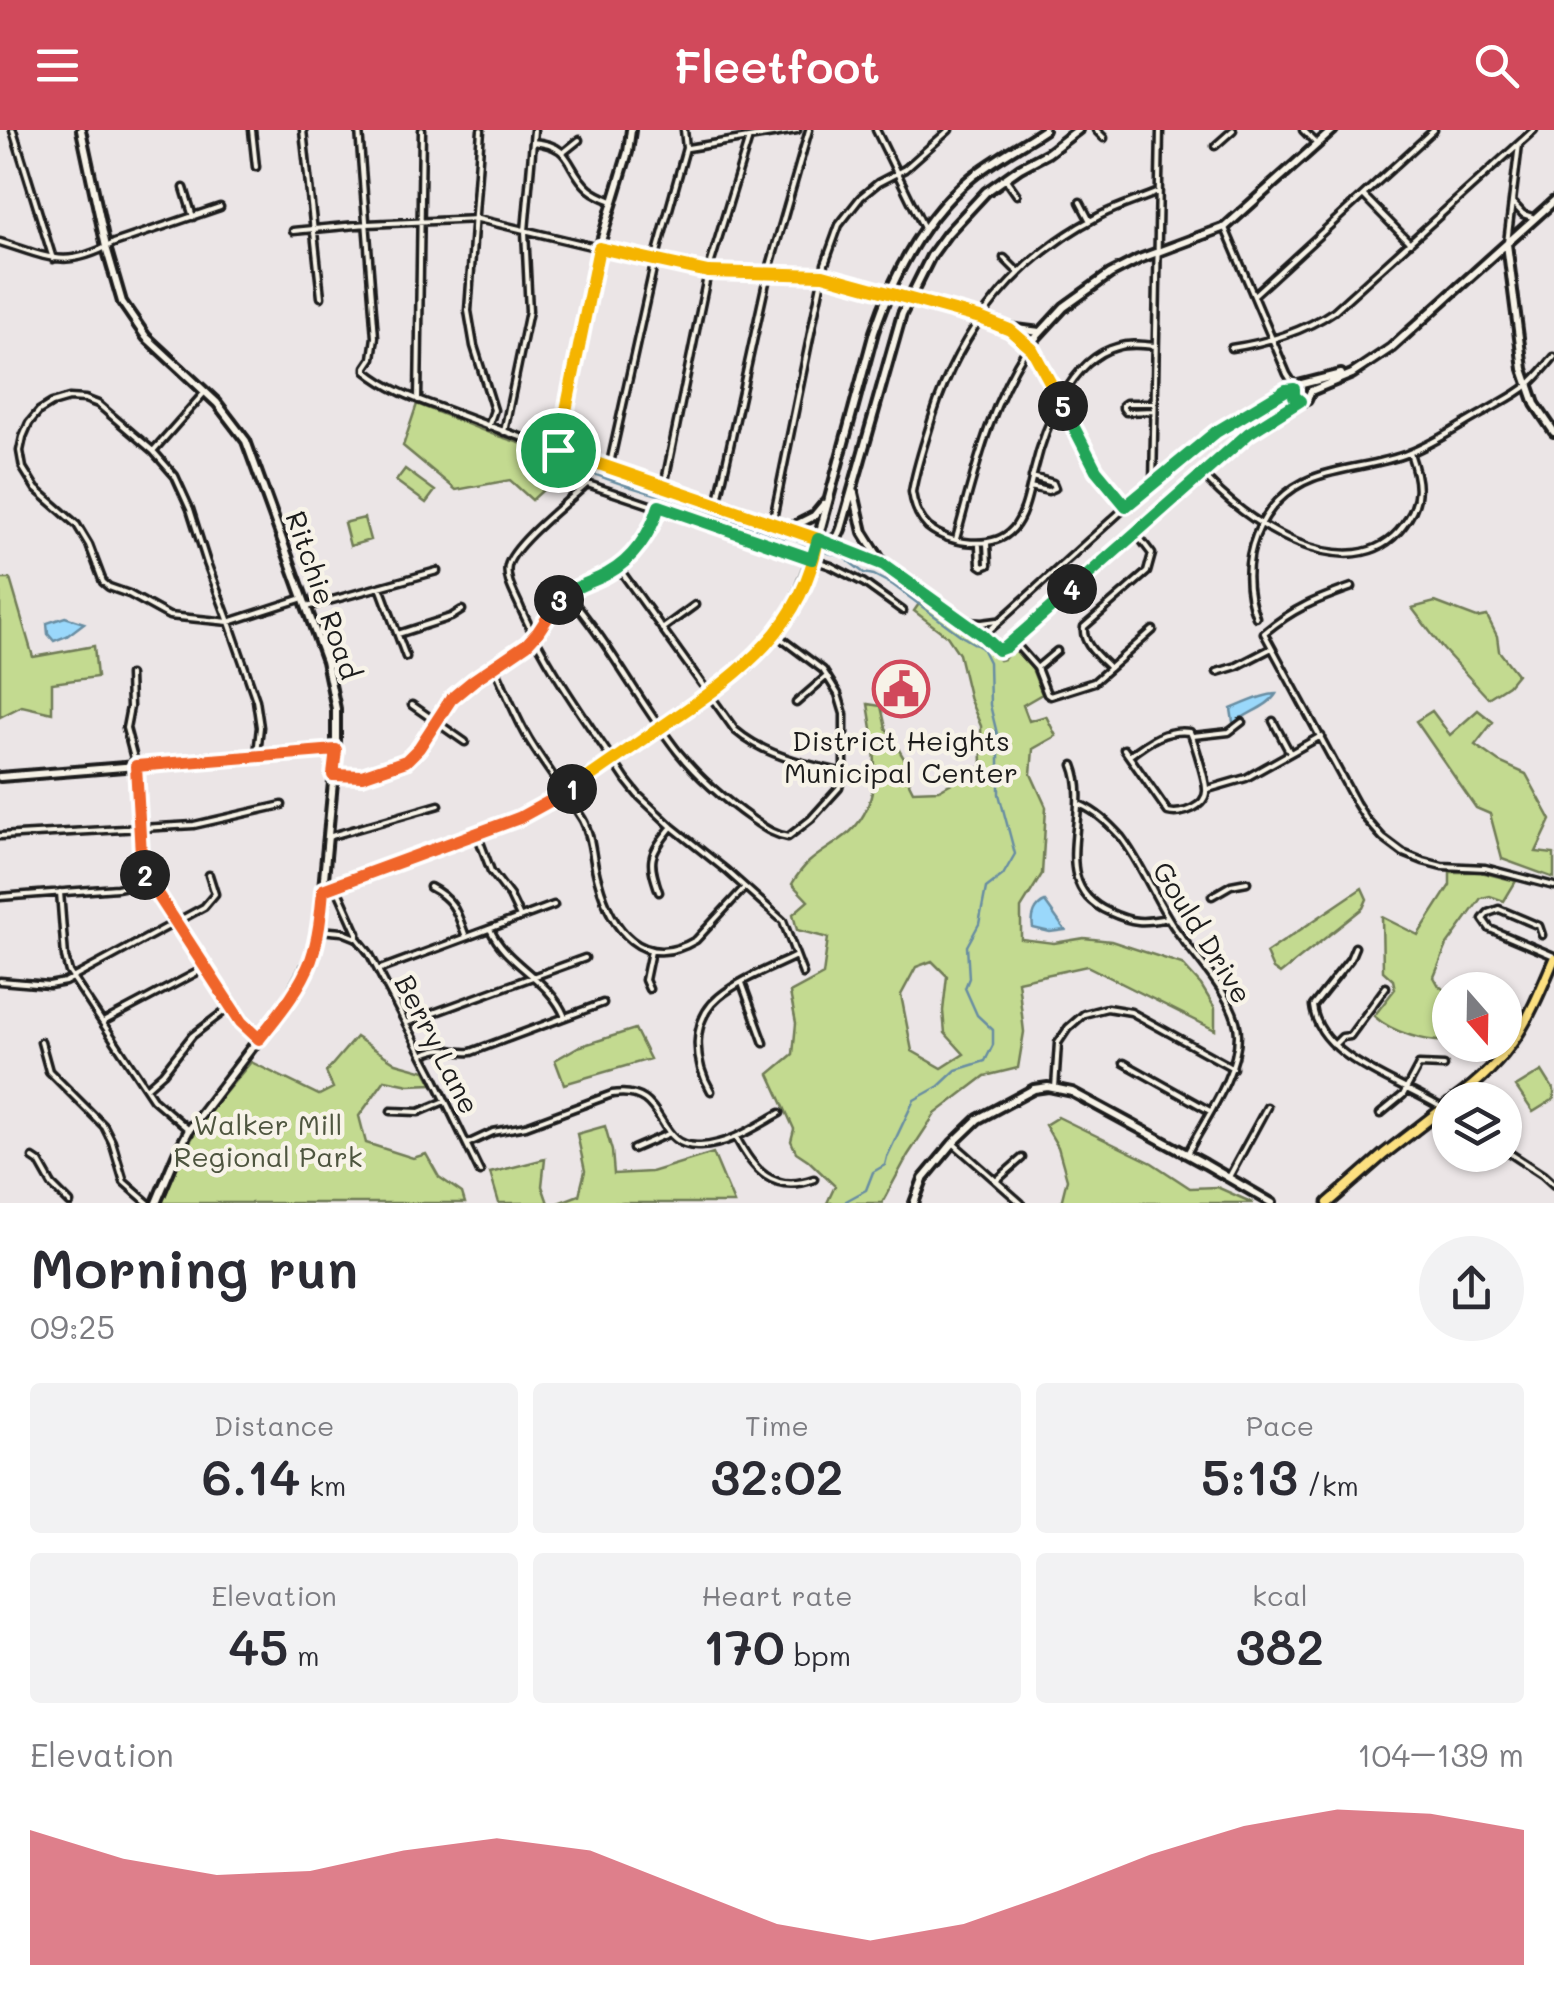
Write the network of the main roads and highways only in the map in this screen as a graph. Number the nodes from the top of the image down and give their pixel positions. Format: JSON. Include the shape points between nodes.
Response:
{"nodes":[{"id":1,"x":1554,"y":958,"type":"edge"},
{"id":2,"x":1479,"y":1082,"type":"edge"},
{"id":3,"x":1432,"y":1119,"type":"edge"},
{"id":4,"x":1328,"y":1203,"type":"edge"}],
"edges":[{"from":1,"to":2,"type":"main road","via":[[1514,1043]]},
{"from":3,"to":4,"type":"main road"}]}
